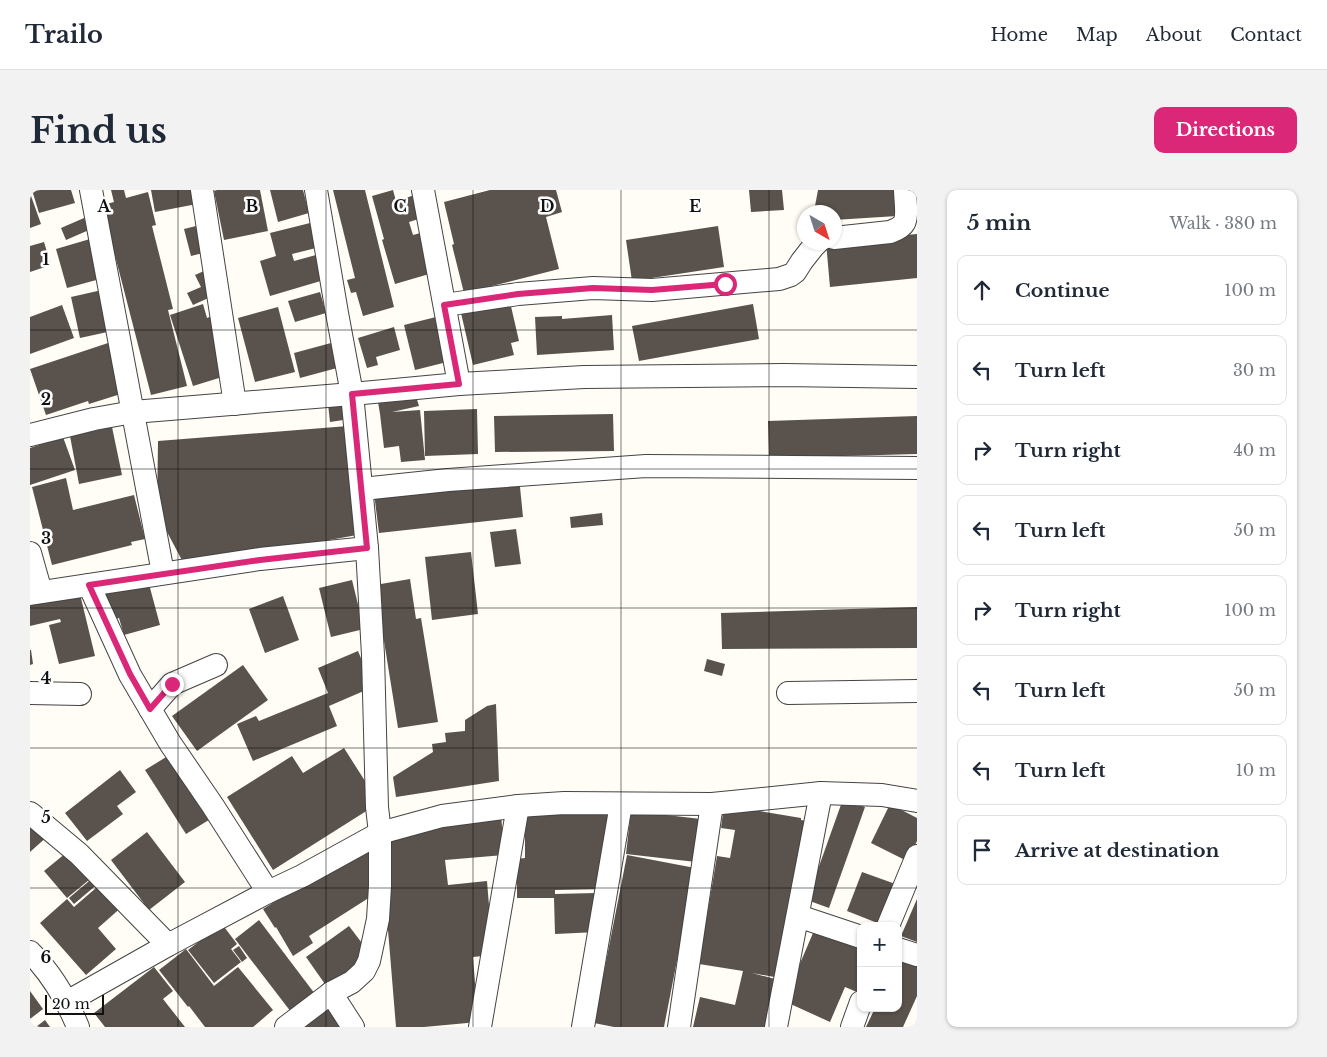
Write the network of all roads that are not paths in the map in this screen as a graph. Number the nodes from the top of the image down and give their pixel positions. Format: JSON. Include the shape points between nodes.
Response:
{"nodes":[{"id":1,"x":91,"y":190,"type":"edge"},
{"id":2,"x":202,"y":190,"type":"edge"},
{"id":3,"x":316,"y":190,"type":"edge"},
{"id":4,"x":423,"y":190,"type":"edge"},
{"id":5,"x":905,"y":190,"type":"edge"},
{"id":6,"x":842,"y":237,"type":"edge"},
{"id":7,"x":810,"y":250,"type":"edge"},
{"id":8,"x":444,"y":305,"type":"junction"},
{"id":9,"x":917,"y":377,"type":"edge"},
{"id":10,"x":459,"y":384,"type":"junction"},
{"id":11,"x":352,"y":394,"type":"junction"},
{"id":12,"x":235,"y":404,"type":"junction"},
{"id":13,"x":133,"y":412,"type":"junction"},
{"id":14,"x":31,"y":431,"type":"edge"},
{"id":15,"x":917,"y":468,"type":"edge"},
{"id":16,"x":362,"y":489,"type":"junction"},
{"id":17,"x":367,"y":548,"type":"junction"},
{"id":18,"x":30,"y":553,"type":"edge"},
{"id":19,"x":163,"y":573,"type":"junction"},
{"id":20,"x":89,"y":585,"type":"junction"},
{"id":21,"x":35,"y":593,"type":"edge"},
{"id":22,"x":216,"y":665,"type":"dead end"},
{"id":23,"x":917,"y":691,"type":"edge"},
{"id":24,"x":30,"y":693,"type":"edge"},
{"id":25,"x":788,"y":693,"type":"dead end"},
{"id":26,"x":80,"y":694,"type":"dead end"},
{"id":27,"x":150,"y":709,"type":"junction"},
{"id":28,"x":821,"y":793,"type":"junction"},
{"id":29,"x":917,"y":801,"type":"edge"},
{"id":30,"x":621,"y":804,"type":"junction"},
{"id":31,"x":712,"y":804,"type":"junction"},
{"id":32,"x":518,"y":806,"type":"junction"},
{"id":33,"x":30,"y":813,"type":"edge"},
{"id":34,"x":380,"y":833,"type":"junction"},
{"id":35,"x":917,"y":856,"type":"edge"},
{"id":36,"x":268,"y":892,"type":"junction"},
{"id":37,"x":798,"y":916,"type":"junction"},
{"id":38,"x":890,"y":922,"type":"edge"},
{"id":39,"x":857,"y":936,"type":"edge"},
{"id":40,"x":168,"y":945,"type":"junction"},
{"id":41,"x":902,"y":950,"type":"edge"},
{"id":42,"x":30,"y":952,"type":"edge"},
{"id":43,"x":917,"y":955,"type":"edge"},
{"id":44,"x":332,"y":993,"type":"junction"},
{"id":45,"x":67,"y":1002,"type":"junction"},
{"id":46,"x":857,"y":1012,"type":"edge"},
{"id":47,"x":78,"y":1027,"type":"edge"},
{"id":48,"x":286,"y":1027,"type":"edge"},
{"id":49,"x":353,"y":1027,"type":"edge"},
{"id":50,"x":480,"y":1027,"type":"edge"},
{"id":51,"x":583,"y":1027,"type":"edge"},
{"id":52,"x":679,"y":1027,"type":"edge"},
{"id":53,"x":776,"y":1027,"type":"edge"},
{"id":54,"x":852,"y":1027,"type":"edge"}],
"edges":[{"from":1,"to":13,"type":"street"},
{"from":2,"to":12,"type":"street"},
{"from":3,"to":11,"type":"street"},
{"from":4,"to":8,"type":"street"},
{"from":5,"to":6,"type":"street","via":[[904,224],[898,230]]},
{"from":7,"to":8,"type":"street","via":[[795,272],[779,279],[652,290],[593,288],[518,294]]},
{"from":8,"to":10,"type":"street"},
{"from":9,"to":10,"type":"street","via":[[584,377]]},
{"from":10,"to":11,"type":"street"},
{"from":11,"to":12,"type":"street"},
{"from":11,"to":16,"type":"street"},
{"from":12,"to":13,"type":"street"},
{"from":13,"to":14,"type":"street"},
{"from":13,"to":19,"type":"street"},
{"from":15,"to":16,"type":"street","via":[[646,466]]},
{"from":16,"to":17,"type":"street"},
{"from":17,"to":19,"type":"street"},
{"from":17,"to":34,"type":"street"},
{"from":18,"to":21,"type":"street"},
{"from":19,"to":20,"type":"street"},
{"from":20,"to":21,"type":"street"},
{"from":20,"to":27,"type":"street"},
{"from":22,"to":27,"type":"street","via":[[172,684]]},
{"from":23,"to":25,"type":"street"},
{"from":24,"to":26,"type":"street"},
{"from":27,"to":36,"type":"street"},
{"from":28,"to":29,"type":"street","via":[[882,795]]},
{"from":28,"to":31,"type":"street"},
{"from":28,"to":37,"type":"street"},
{"from":30,"to":31,"type":"street"},
{"from":30,"to":32,"type":"street"},
{"from":30,"to":51,"type":"street"},
{"from":31,"to":52,"type":"street"},
{"from":32,"to":34,"type":"street","via":[[442,816]]},
{"from":32,"to":50,"type":"street"},
{"from":33,"to":40,"type":"street","via":[[79,854]]},
{"from":34,"to":36,"type":"street"},
{"from":34,"to":44,"type":"street","via":[[378,919],[369,962],[352,982]]},
{"from":35,"to":38,"type":"street"},
{"from":36,"to":40,"type":"street"},
{"from":37,"to":39,"type":"street"},
{"from":37,"to":53,"type":"street"},
{"from":40,"to":45,"type":"street"},
{"from":41,"to":43,"type":"street"},
{"from":42,"to":45,"type":"street"},
{"from":44,"to":48,"type":"street"},
{"from":44,"to":49,"type":"street"},
{"from":45,"to":47,"type":"street"},
{"from":46,"to":54,"type":"street"}]}
